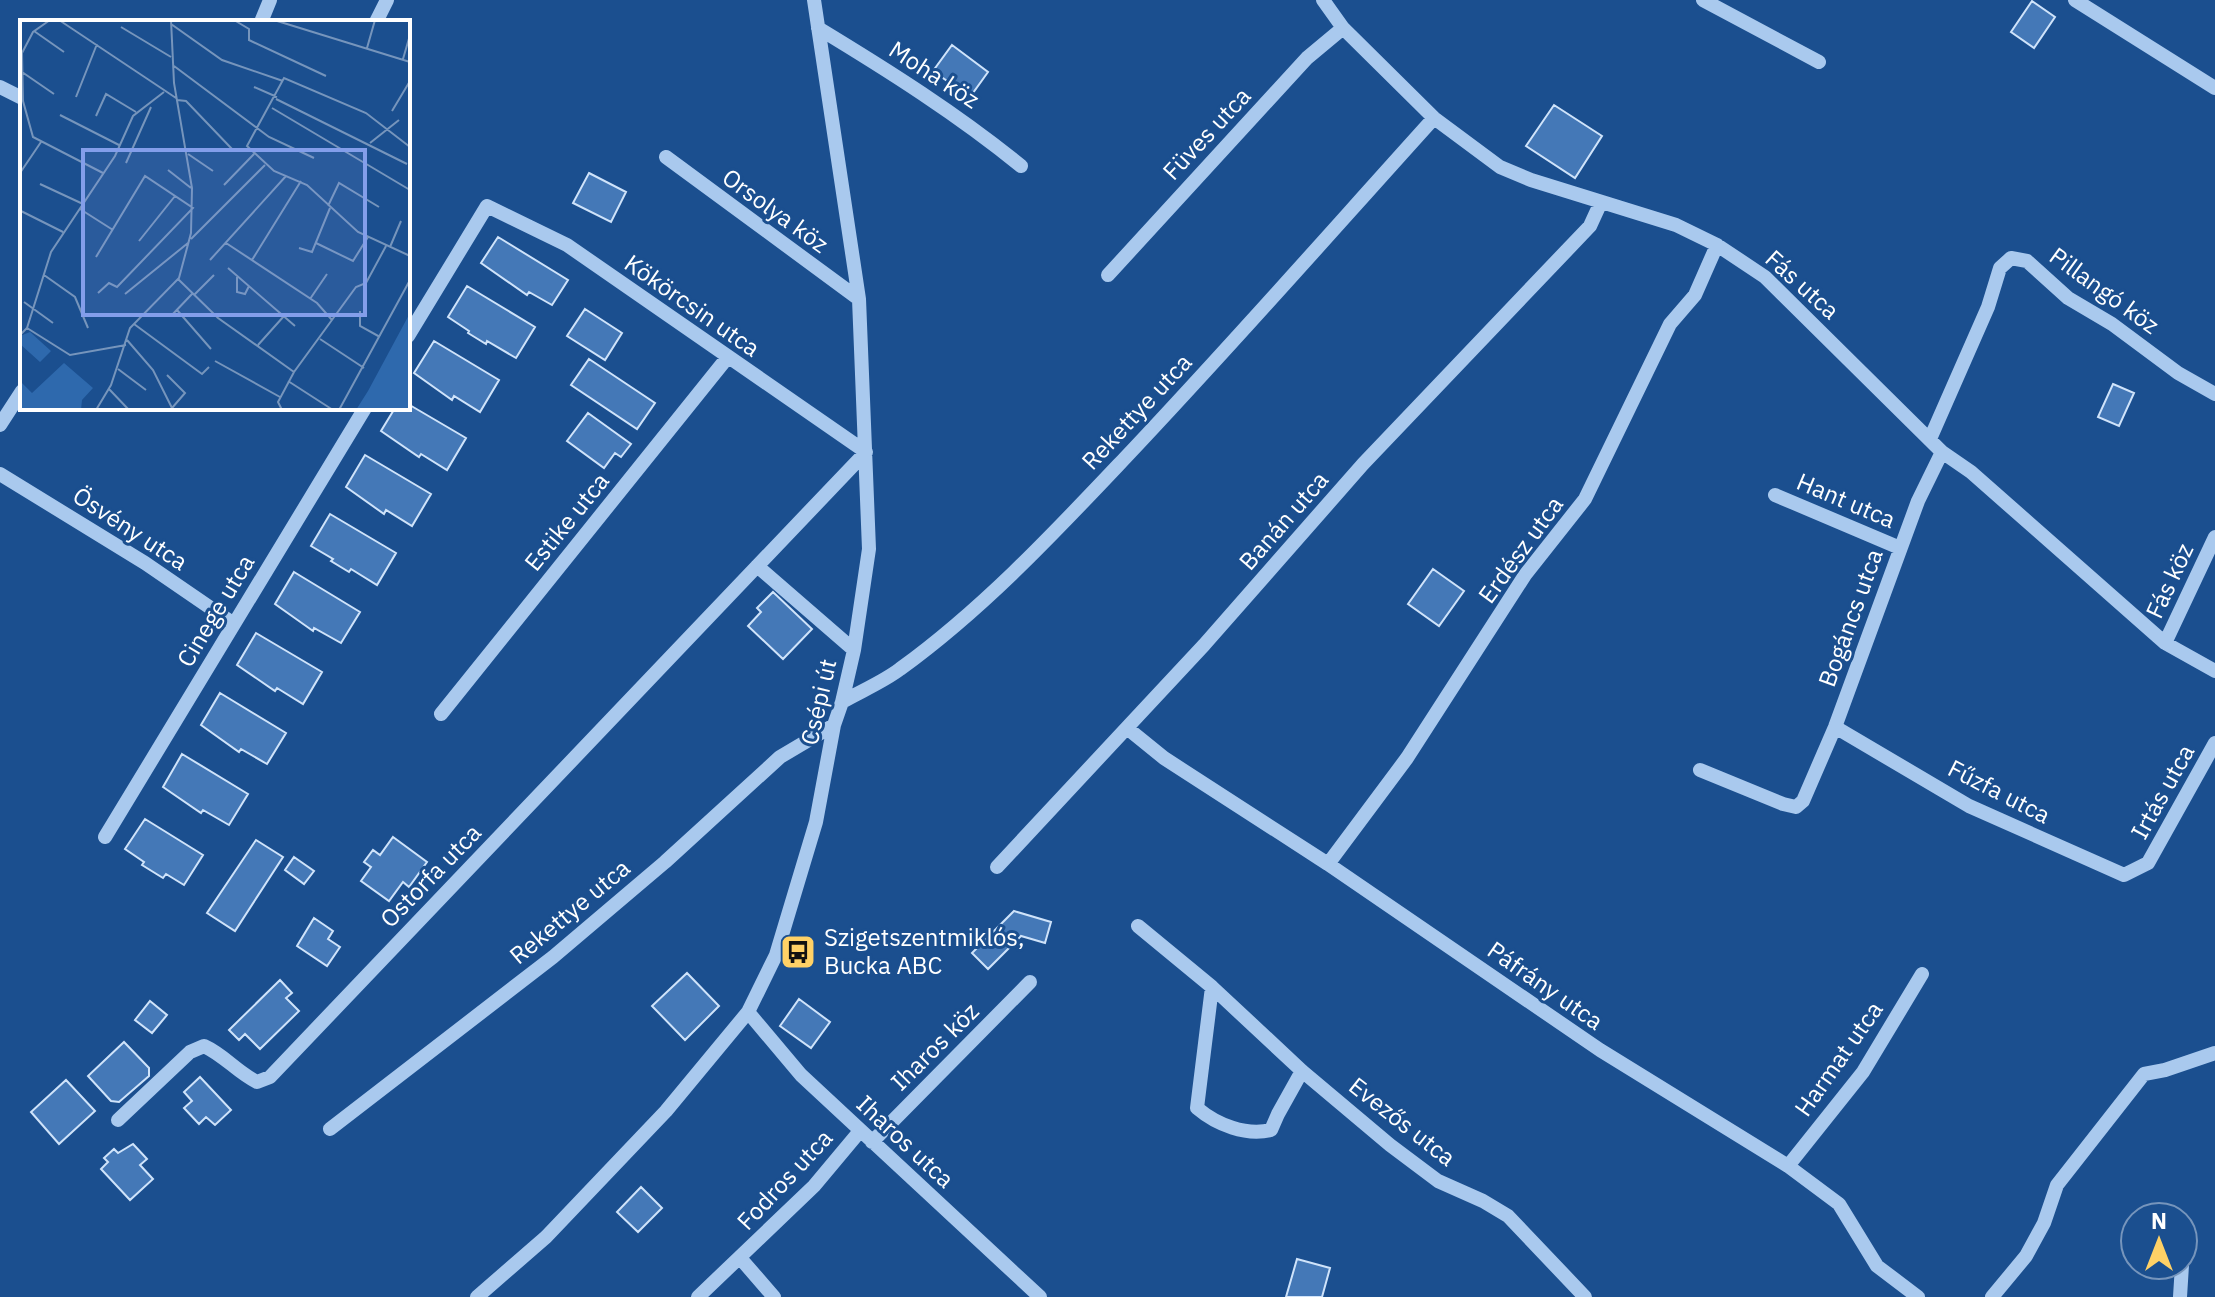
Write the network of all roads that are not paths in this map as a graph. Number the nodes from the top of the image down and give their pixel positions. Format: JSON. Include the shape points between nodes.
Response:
{"nodes":[{"id":1,"x":270,"y":0,"type":"edge"},
{"id":2,"x":387,"y":0,"type":"edge"},
{"id":3,"x":814,"y":0,"type":"edge"},
{"id":4,"x":1323,"y":0,"type":"edge"},
{"id":5,"x":1703,"y":0,"type":"edge"},
{"id":6,"x":2075,"y":0,"type":"edge"},
{"id":7,"x":262,"y":20,"type":"edge"},
{"id":8,"x":377,"y":20,"type":"edge"},
{"id":9,"x":818,"y":28,"type":"junction"},
{"id":10,"x":1343,"y":28,"type":"junction"},
{"id":11,"x":1819,"y":62,"type":"dead end"},
{"id":12,"x":0,"y":87,"type":"edge"},
{"id":13,"x":2215,"y":88,"type":"edge"},
{"id":14,"x":20,"y":97,"type":"edge"},
{"id":15,"x":1434,"y":118,"type":"junction"},
{"id":16,"x":666,"y":157,"type":"dead end"},
{"id":17,"x":1021,"y":166,"type":"dead end"},
{"id":18,"x":1601,"y":202,"type":"junction"},
{"id":19,"x":1717,"y":245,"type":"junction"},
{"id":20,"x":1108,"y":275,"type":"dead end"},
{"id":21,"x":859,"y":299,"type":"junction"},
{"id":22,"x":410,"y":333,"type":"edge"},
{"id":23,"x":727,"y":358,"type":"junction"},
{"id":24,"x":20,"y":394,"type":"edge"},
{"id":25,"x":2215,"y":394,"type":"edge"},
{"id":26,"x":364,"y":410,"type":"edge"},
{"id":27,"x":0,"y":425,"type":"edge"},
{"id":28,"x":1930,"y":439,"type":"junction"},
{"id":29,"x":866,"y":452,"type":"junction"},
{"id":30,"x":1942,"y":452,"type":"junction"},
{"id":31,"x":0,"y":474,"type":"edge"},
{"id":32,"x":1775,"y":495,"type":"dead end"},
{"id":33,"x":2215,"y":537,"type":"edge"},
{"id":34,"x":1900,"y":548,"type":"junction"},
{"id":35,"x":757,"y":566,"type":"junction"},
{"id":36,"x":234,"y":624,"type":"junction"},
{"id":37,"x":2165,"y":643,"type":"junction"},
{"id":38,"x":854,"y":650,"type":"junction"},
{"id":39,"x":2215,"y":671,"type":"edge"},
{"id":40,"x":842,"y":702,"type":"junction"},
{"id":41,"x":441,"y":714,"type":"dead end"},
{"id":42,"x":834,"y":725,"type":"junction"},
{"id":43,"x":1835,"y":727,"type":"junction"},
{"id":44,"x":1127,"y":728,"type":"junction"},
{"id":45,"x":2215,"y":743,"type":"edge"},
{"id":46,"x":1700,"y":770,"type":"dead end"},
{"id":47,"x":105,"y":837,"type":"dead end"},
{"id":48,"x":2148,"y":863,"type":"joint"},
{"id":49,"x":1328,"y":864,"type":"junction"},
{"id":50,"x":997,"y":867,"type":"dead end"},
{"id":51,"x":1138,"y":926,"type":"dead end"},
{"id":52,"x":1922,"y":974,"type":"dead end"},
{"id":53,"x":1030,"y":982,"type":"dead end"},
{"id":54,"x":1212,"y":987,"type":"junction"},
{"id":55,"x":748,"y":1012,"type":"junction"},
{"id":56,"x":2215,"y":1053,"type":"edge"},
{"id":57,"x":1302,"y":1071,"type":"junction"},
{"id":58,"x":118,"y":1120,"type":"dead end"},
{"id":59,"x":330,"y":1129,"type":"dead end"},
{"id":60,"x":860,"y":1131,"type":"junction"},
{"id":61,"x":872,"y":1142,"type":"junction"},
{"id":62,"x":1788,"y":1166,"type":"junction"},
{"id":63,"x":741,"y":1259,"type":"junction"},
{"id":64,"x":477,"y":1297,"type":"edge"},
{"id":65,"x":698,"y":1297,"type":"edge"},
{"id":66,"x":774,"y":1297,"type":"edge"},
{"id":67,"x":1040,"y":1297,"type":"edge"},
{"id":68,"x":1585,"y":1297,"type":"edge"},
{"id":69,"x":1918,"y":1297,"type":"edge"},
{"id":70,"x":1992,"y":1297,"type":"edge"}],
"edges":[{"from":1,"to":7,"type":"street"},
{"from":2,"to":8,"type":"street"},
{"from":3,"to":9,"type":"street","name":"Csépi út"},
{"from":4,"to":10,"type":"street","name":"Fás utca"},
{"from":5,"to":11,"type":"street"},
{"from":6,"to":13,"type":"street"},
{"from":9,"to":17,"type":"street","name":"Moha köz","via":[[969,124]]},
{"from":9,"to":21,"type":"street","name":"Csépi út"},
{"from":10,"to":15,"type":"street","name":"Fás utca"},
{"from":10,"to":20,"type":"street","name":"Füves utca","via":[[1307,58]]},
{"from":12,"to":14,"type":"street"},
{"from":15,"to":18,"type":"street","name":"Fás utca","via":[[1500,167]]},
{"from":15,"to":40,"type":"street","name":"Rekettye utca","via":[[1060,526],[899,671]]},
{"from":16,"to":21,"type":"street","name":"Orsolya köz"},
{"from":18,"to":19,"type":"street","name":"Fás utca","via":[[1676,225]]},
{"from":18,"to":44,"type":"street","name":"Banán utca","via":[[1590,226],[1363,464]]},
{"from":19,"to":28,"type":"street","name":"Fás utca","via":[[1765,277]]},
{"from":19,"to":49,"type":"street","name":"Erdész utca","via":[[1695,295],[1670,324],[1585,499],[1525,575],[1407,758]]},
{"from":21,"to":29,"type":"street","name":"Csépi út"},
{"from":22,"to":23,"type":"street","name":"Kökörcsin utca","via":[[487,206],[567,245]]},
{"from":23,"to":29,"type":"street","name":"Kökörcsin utca"},
{"from":23,"to":41,"type":"street","name":"Estike utca"},
{"from":24,"to":27,"type":"street"},
{"from":25,"to":28,"type":"street","name":"Pillangó köz","via":[[2068,298],[2027,261],[2011,258],[2000,268]]},
{"from":26,"to":36,"type":"street","name":"Cinege utca"},
{"from":28,"to":30,"type":"street","name":"Fás utca"},
{"from":29,"to":35,"type":"street","name":"Ostorfa utca"},
{"from":29,"to":38,"type":"street","name":"Csépi út","via":[[869,549]]},
{"from":30,"to":34,"type":"street","name":"Bogáncs utca"},
{"from":30,"to":37,"type":"street","name":"Fás utca"},
{"from":31,"to":36,"type":"street","name":"Ösvény utca"},
{"from":32,"to":34,"type":"street","name":"Hant utca"},
{"from":33,"to":37,"type":"street","name":"Fás köz"},
{"from":34,"to":43,"type":"street","name":"Bogáncs utca"},
{"from":35,"to":38,"type":"street"},
{"from":35,"to":58,"type":"street","name":"Ostorfa utca","via":[[270,1077],[257,1082],[204,1046],[190,1052]]},
{"from":36,"to":47,"type":"street","name":"Cinege utca"},
{"from":37,"to":39,"type":"street","name":"Fás utca"},
{"from":38,"to":40,"type":"street","name":"Csépi út"},
{"from":40,"to":42,"type":"street","name":"Csépi út"},
{"from":42,"to":55,"type":"street","name":"Csépi út","via":[[816,822],[776,955]]},
{"from":42,"to":59,"type":"street","name":"Rekettye utca","via":[[780,757],[553,957]]},
{"from":43,"to":46,"type":"street","name":"Bogáncs utca","via":[[1796,807]]},
{"from":43,"to":48,"type":"street","name":"Fűzfa utca","via":[[1969,806],[2110,869],[2124,875]]},
{"from":44,"to":49,"type":"street","name":"Páfrány utca","via":[[1164,758]]},
{"from":44,"to":50,"type":"street","name":"Banán utca"},
{"from":45,"to":48,"type":"street","name":"Irtás utca"},
{"from":49,"to":62,"type":"street","name":"Páfrány utca","via":[[1600,1050]]},
{"from":51,"to":54,"type":"street","name":"Evezős utca"},
{"from":52,"to":62,"type":"street","name":"Harmat utca","via":[[1863,1072]]},
{"from":53,"to":61,"type":"street","name":"Iharos köz"},
{"from":54,"to":57,"type":"street","name":"Evezős utca"},
{"from":54,"to":57,"type":"street","via":[[1197,1108],[1253,1134],[1271,1130]]},
{"from":55,"to":60,"type":"street","name":"Iharos utca","via":[[801,1075]]},
{"from":55,"to":64,"type":"street","name":"Csépi út","via":[[666,1111],[546,1237]]},
{"from":56,"to":70,"type":"street","via":[[2144,1074],[2057,1185],[2026,1256]]},
{"from":57,"to":68,"type":"street","name":"Evezős utca","via":[[1438,1181],[1508,1216]]},
{"from":60,"to":61,"type":"street","name":"Iharos utca"},
{"from":60,"to":63,"type":"street","name":"Fodros utca"},
{"from":61,"to":67,"type":"street","name":"Iharos utca"},
{"from":62,"to":69,"type":"street","name":"Páfrány utca","via":[[1839,1204],[1877,1266]]},
{"from":63,"to":65,"type":"street","name":"Fodros utca"},
{"from":63,"to":66,"type":"street","name":"Fodros utca"}]}
